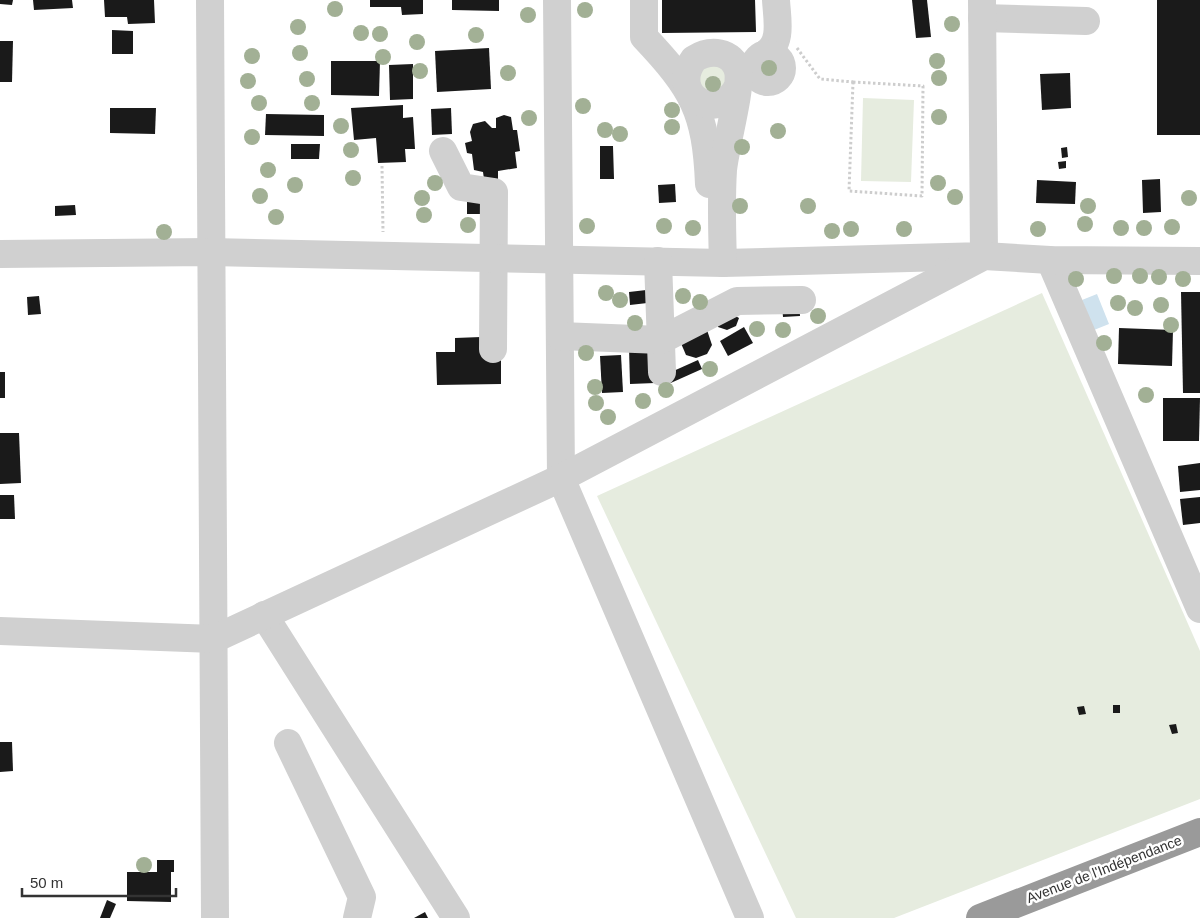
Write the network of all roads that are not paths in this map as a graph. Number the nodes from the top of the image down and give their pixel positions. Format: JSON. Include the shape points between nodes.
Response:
{"nodes":[{"id":1,"x":210,"y":0,"type":"edge"},
{"id":2,"x":557,"y":0,"type":"edge"},
{"id":3,"x":644,"y":0,"type":"edge"},
{"id":4,"x":776,"y":0,"type":"edge"},
{"id":5,"x":982,"y":9,"type":"edge"},
{"id":6,"x":1086,"y":21,"type":"dead end"},
{"id":7,"x":763,"y":59,"type":"junction"},
{"id":8,"x":690,"y":92,"type":"junction"},
{"id":9,"x":443,"y":151,"type":"dead end"},
{"id":10,"x":210,"y":252,"type":"junction"},
{"id":11,"x":0,"y":254,"type":"edge"},
{"id":12,"x":984,"y":256,"type":"junction"},
{"id":13,"x":494,"y":258,"type":"junction"},
{"id":14,"x":559,"y":259,"type":"junction"},
{"id":15,"x":1050,"y":260,"type":"junction"},
{"id":16,"x":658,"y":261,"type":"junction"},
{"id":17,"x":1200,"y":261,"type":"edge"},
{"id":18,"x":718,"y":263,"type":"junction"},
{"id":19,"x":802,"y":300,"type":"dead end"},
{"id":20,"x":560,"y":336,"type":"junction"},
{"id":21,"x":661,"y":340,"type":"junction"},
{"id":22,"x":494,"y":349,"type":"dead end"},
{"id":23,"x":662,"y":372,"type":"dead end"},
{"id":24,"x":561,"y":478,"type":"junction"},
{"id":25,"x":1200,"y":609,"type":"edge"},
{"id":26,"x":264,"y":615,"type":"junction"},
{"id":27,"x":0,"y":631,"type":"edge"},
{"id":28,"x":214,"y":639,"type":"junction"},
{"id":29,"x":288,"y":743,"type":"dead end"},
{"id":30,"x":1200,"y":832,"type":"edge"},
{"id":31,"x":215,"y":918,"type":"edge"},
{"id":32,"x":357,"y":918,"type":"edge"},
{"id":33,"x":456,"y":918,"type":"edge"},
{"id":34,"x":750,"y":918,"type":"edge"},
{"id":35,"x":980,"y":918,"type":"edge"}],
"edges":[{"from":1,"to":10,"type":"street"},
{"from":2,"to":14,"type":"street"},
{"from":3,"to":8,"type":"street","via":[[644,37]]},
{"from":4,"to":7,"type":"street"},
{"from":5,"to":6,"type":"street"},
{"from":5,"to":12,"type":"street"},
{"from":7,"to":8,"type":"street","via":[[728,100],[713,105],[696,99]]},
{"from":7,"to":8,"type":"street","via":[[734,62],[728,56],[711,52],[702,54],[694,59],[686,75]]},
{"from":7,"to":18,"type":"street","via":[[723,170]]},
{"from":8,"to":18,"type":"street","via":[[702,120],[706,144]]},
{"from":9,"to":13,"type":"street","via":[[461,187],[494,192]]},
{"from":10,"to":11,"type":"street"},
{"from":10,"to":13,"type":"street"},
{"from":10,"to":28,"type":"street"},
{"from":12,"to":15,"type":"street"},
{"from":12,"to":18,"type":"street"},
{"from":12,"to":24,"type":"street"},
{"from":13,"to":14,"type":"street"},
{"from":13,"to":22,"type":"street"},
{"from":14,"to":16,"type":"street"},
{"from":14,"to":20,"type":"street"},
{"from":15,"to":17,"type":"street"},
{"from":15,"to":25,"type":"street"},
{"from":16,"to":18,"type":"street"},
{"from":16,"to":21,"type":"street"},
{"from":19,"to":21,"type":"street","via":[[737,301]]},
{"from":20,"to":21,"type":"street"},
{"from":20,"to":24,"type":"street"},
{"from":21,"to":23,"type":"street"},
{"from":24,"to":26,"type":"street"},
{"from":24,"to":34,"type":"street"},
{"from":26,"to":28,"type":"street"},
{"from":26,"to":33,"type":"street"},
{"from":27,"to":28,"type":"street"},
{"from":28,"to":31,"type":"street"},
{"from":29,"to":32,"type":"street","via":[[362,897]]},
{"from":30,"to":35,"type":"highway","name":"Avenue de l'Indépendance"}]}
